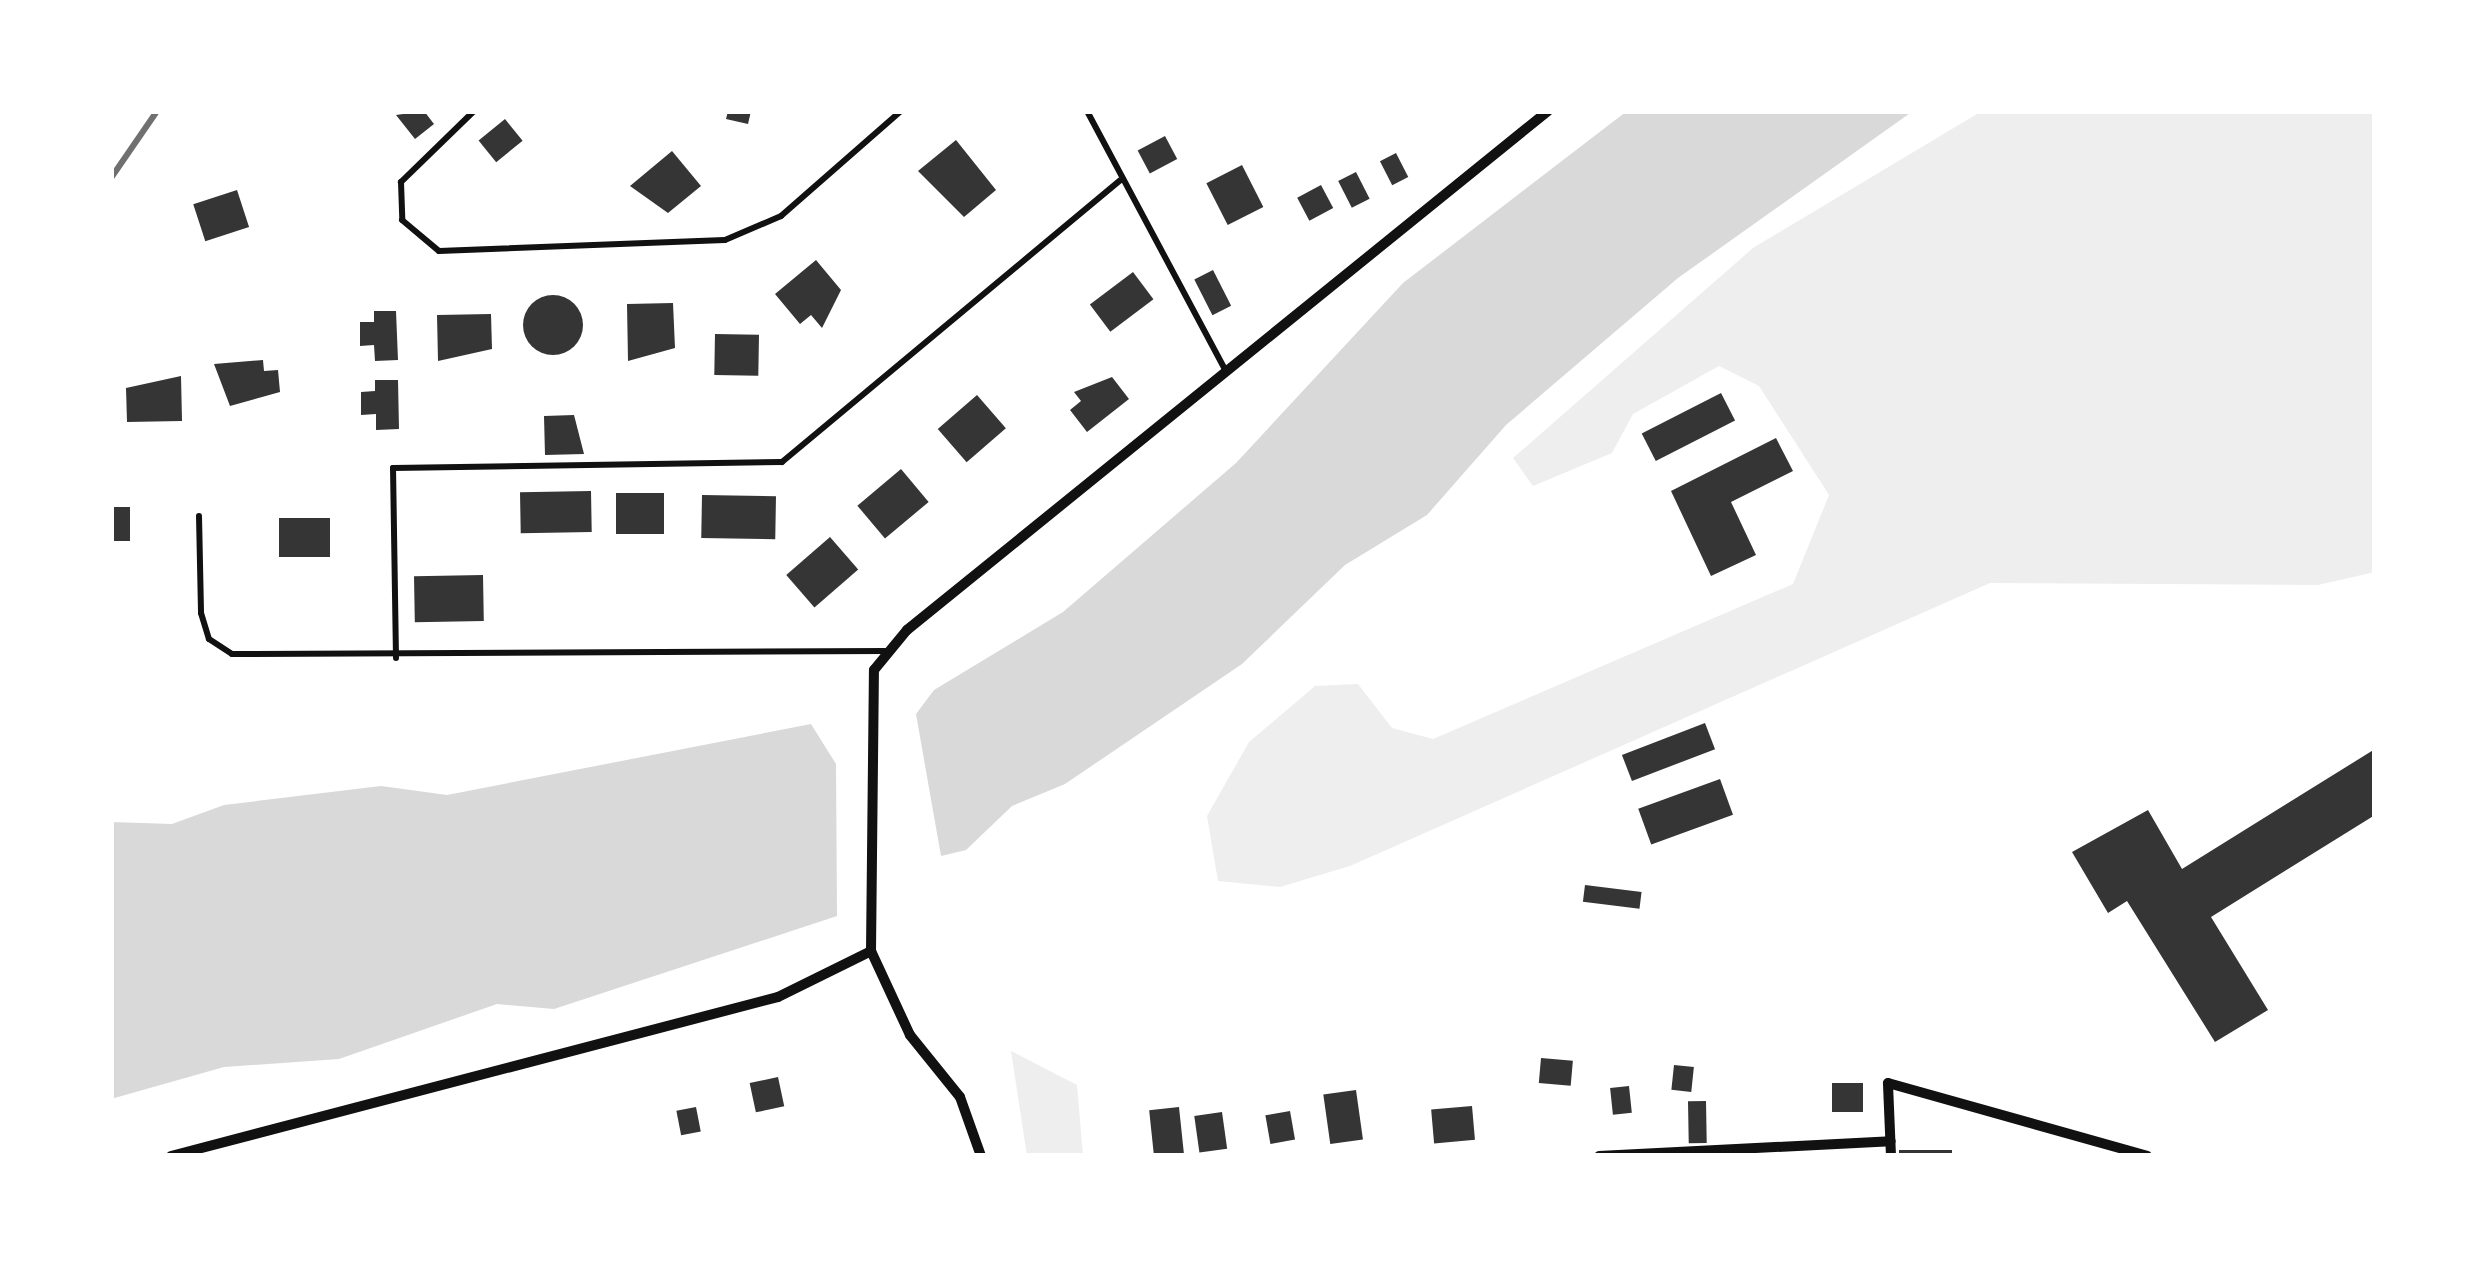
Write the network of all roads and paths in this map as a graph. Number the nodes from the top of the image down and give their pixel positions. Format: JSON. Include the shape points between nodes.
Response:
{"nodes":[{"id":1,"x":474,"y":111,"type":"edge"},
{"id":2,"x":902,"y":111,"type":"edge"},
{"id":3,"x":1087,"y":111,"type":"edge"},
{"id":4,"x":1548,"y":111,"type":"edge"},
{"id":5,"x":1120,"y":180,"type":"junction"},
{"id":6,"x":1225,"y":369,"type":"junction"},
{"id":7,"x":199,"y":516,"type":"dead end"},
{"id":8,"x":886,"y":651,"type":"junction"},
{"id":9,"x":396,"y":658,"type":"junction"},
{"id":10,"x":871,"y":951,"type":"junction"},
{"id":11,"x":1891,"y":1141,"type":"junction"},
{"id":12,"x":171,"y":1156,"type":"edge"},
{"id":13,"x":981,"y":1156,"type":"edge"},
{"id":14,"x":1600,"y":1156,"type":"edge"},
{"id":15,"x":1891,"y":1156,"type":"edge"},
{"id":16,"x":2147,"y":1156,"type":"edge"}],
"edges":[{"from":1,"to":2,"type":"lane","via":[[400,182],[401,220],[439,251],[646,251],[725,240],[781,216]]},
{"from":3,"to":5,"type":"lane"},
{"from":4,"to":6,"type":"street"},
{"from":5,"to":6,"type":"lane"},
{"from":5,"to":9,"type":"lane","via":[[782,461],[393,468]]},
{"from":6,"to":8,"type":"street"},
{"from":7,"to":9,"type":"lane","via":[[209,639],[232,654]]},
{"from":8,"to":9,"type":"lane"},
{"from":8,"to":10,"type":"street","via":[[874,670]]},
{"from":10,"to":12,"type":"street","via":[[778,997]]},
{"from":10,"to":13,"type":"street","via":[[910,1035],[960,1097]]},
{"from":11,"to":14,"type":"street"},
{"from":11,"to":15,"type":"street"},
{"from":11,"to":16,"type":"street","via":[[1888,1083]]}]}
